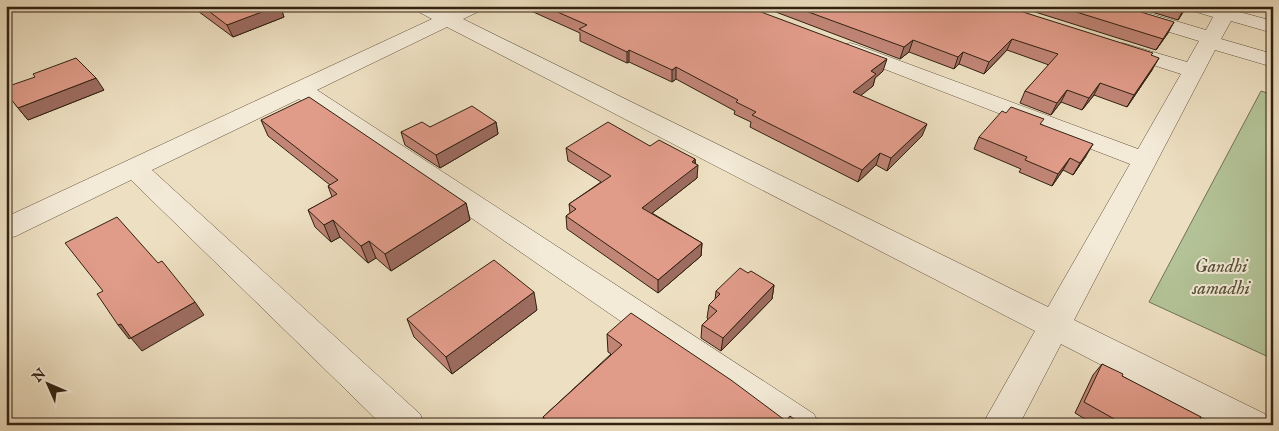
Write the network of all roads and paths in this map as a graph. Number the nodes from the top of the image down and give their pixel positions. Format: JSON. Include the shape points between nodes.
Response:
{"nodes":[{"id":1,"x":422,"y":6,"type":"edge"},
{"id":2,"x":475,"y":6,"type":"edge"},
{"id":3,"x":1104,"y":6,"type":"edge"},
{"id":4,"x":1196,"y":6,"type":"edge"},
{"id":5,"x":1226,"y":10,"type":"edge"},
{"id":6,"x":448,"y":19,"type":"junction"},
{"id":7,"x":1273,"y":28,"type":"edge"},
{"id":8,"x":1210,"y":40,"type":"junction"},
{"id":9,"x":829,"y":41,"type":"edge"},
{"id":10,"x":1100,"y":42,"type":"edge"},
{"id":11,"x":1273,"y":61,"type":"edge"},
{"id":12,"x":1193,"y":71,"type":"junction"},
{"id":13,"x":300,"y":89,"type":"junction"},
{"id":14,"x":1144,"y":160,"type":"junction"},
{"id":15,"x":134,"y":168,"type":"junction"},
{"id":16,"x":6,"y":229,"type":"edge"},
{"id":17,"x":1054,"y":324,"type":"junction"},
{"id":18,"x":407,"y":425,"type":"edge"},
{"id":19,"x":802,"y":425,"type":"edge"},
{"id":20,"x":1000,"y":425,"type":"edge"},
{"id":21,"x":1252,"y":425,"type":"edge"}],
"edges":[{"from":1,"to":6,"type":"street"},
{"from":2,"to":6,"type":"street"},
{"from":3,"to":8,"type":"street"},
{"from":4,"to":5,"type":"street"},
{"from":5,"to":7,"type":"street"},
{"from":5,"to":8,"type":"street"},
{"from":6,"to":13,"type":"street"},
{"from":6,"to":17,"type":"street"},
{"from":8,"to":11,"type":"street"},
{"from":8,"to":12,"type":"street"},
{"from":9,"to":14,"type":"street"},
{"from":10,"to":12,"type":"street"},
{"from":12,"to":14,"type":"street"},
{"from":13,"to":15,"type":"street"},
{"from":13,"to":19,"type":"street"},
{"from":14,"to":17,"type":"street"},
{"from":15,"to":16,"type":"street"},
{"from":15,"to":18,"type":"street"},
{"from":17,"to":20,"type":"street"},
{"from":17,"to":21,"type":"street"}]}
